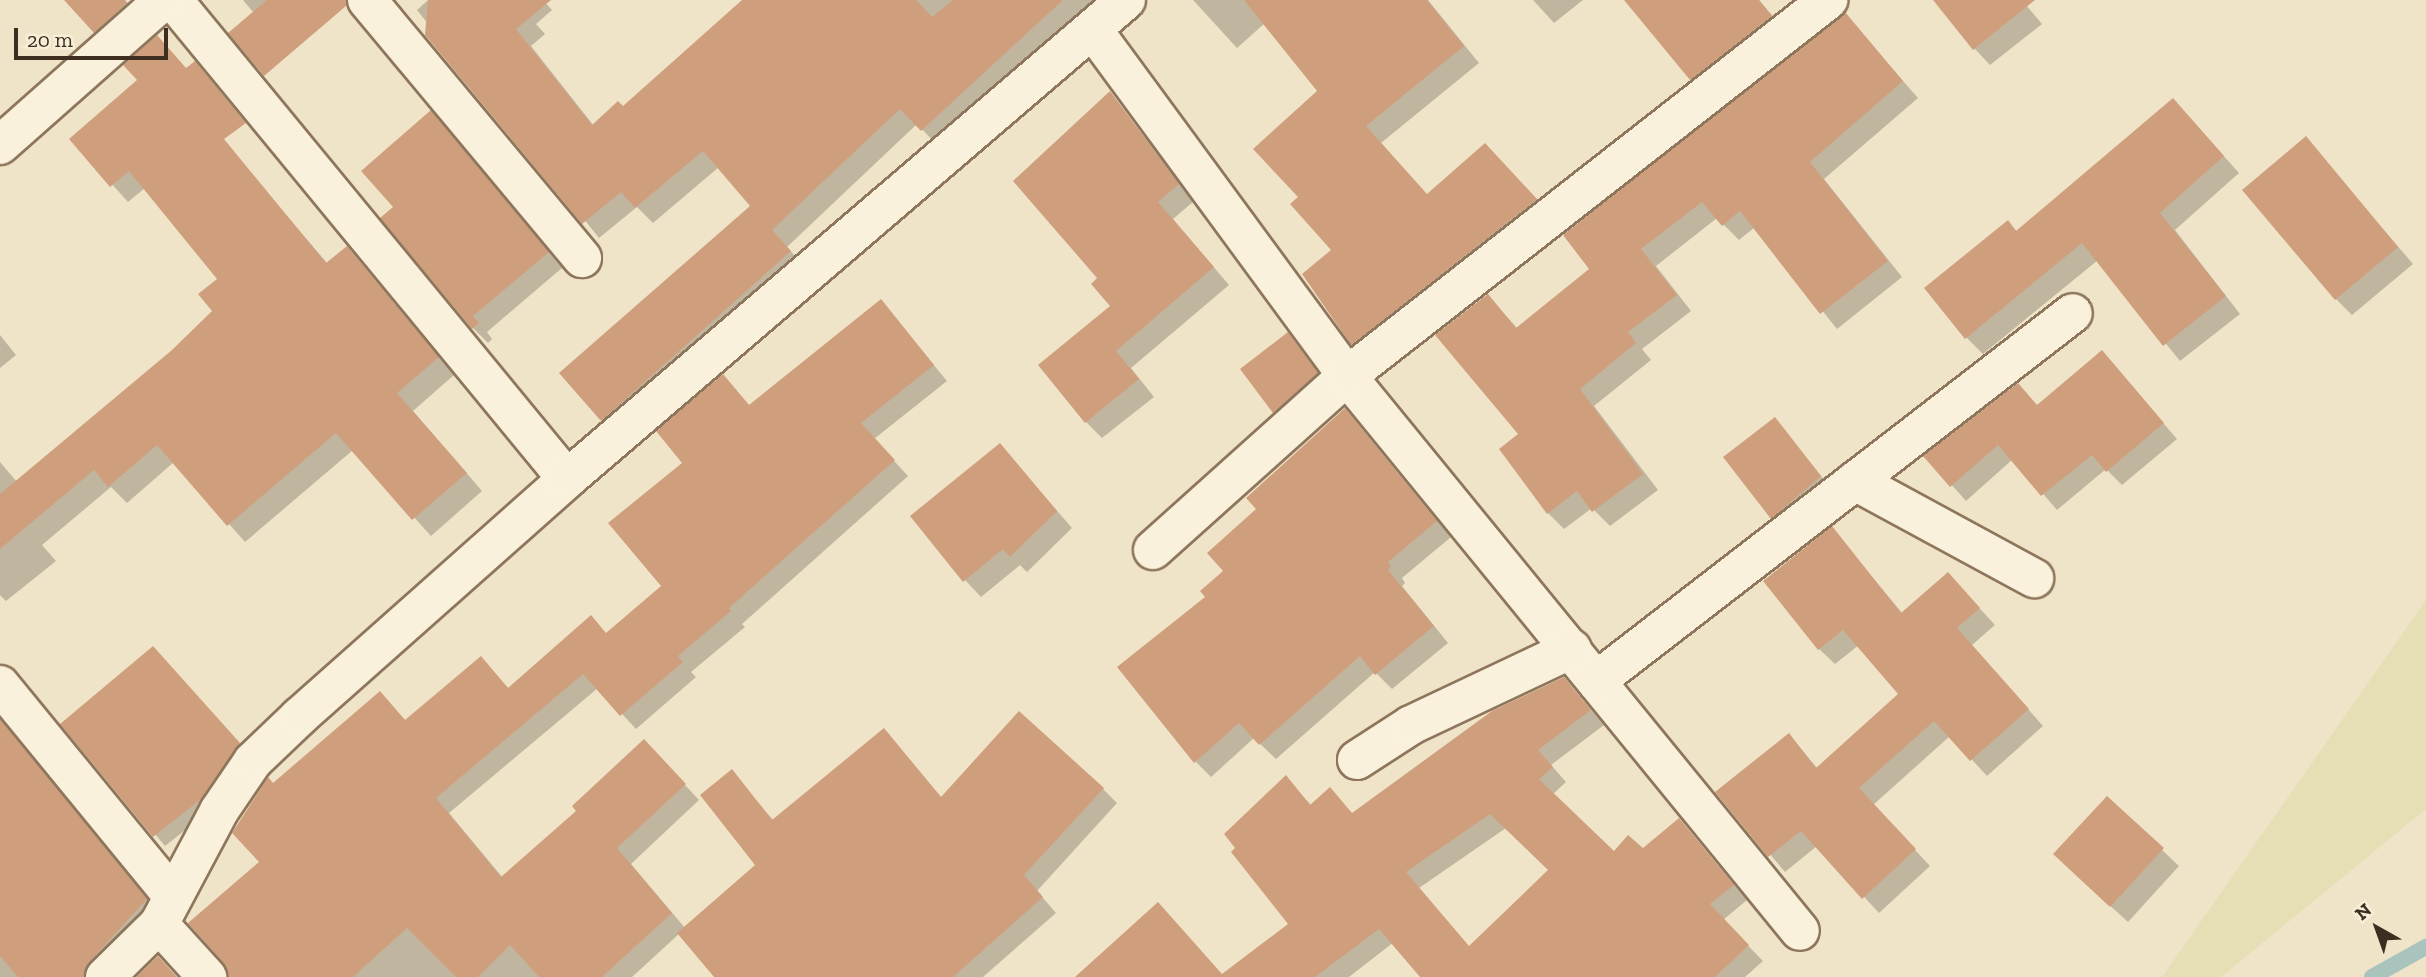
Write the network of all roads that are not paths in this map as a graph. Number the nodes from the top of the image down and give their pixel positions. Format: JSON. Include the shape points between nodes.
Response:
{"nodes":[{"id":1,"x":164,"y":0,"type":"edge"},
{"id":2,"x":173,"y":0,"type":"edge"},
{"id":3,"x":367,"y":0,"type":"edge"},
{"id":4,"x":1126,"y":0,"type":"edge"},
{"id":5,"x":1828,"y":0,"type":"edge"},
{"id":6,"x":1093,"y":30,"type":"junction"},
{"id":7,"x":0,"y":145,"type":"edge"},
{"id":8,"x":582,"y":258,"type":"dead end"},
{"id":9,"x":2073,"y":313,"type":"dead end"},
{"id":10,"x":1347,"y":376,"type":"junction"},
{"id":11,"x":567,"y":479,"type":"junction"},
{"id":12,"x":1855,"y":481,"type":"junction"},
{"id":13,"x":1153,"y":550,"type":"dead end"},
{"id":14,"x":2034,"y":578,"type":"dead end"},
{"id":15,"x":1572,"y":649,"type":"junction"},
{"id":16,"x":1596,"y":681,"type":"junction"},
{"id":17,"x":0,"y":685,"type":"edge"},
{"id":18,"x":1357,"y":761,"type":"dead end"},
{"id":19,"x":166,"y":910,"type":"junction"},
{"id":20,"x":1800,"y":930,"type":"dead end"},
{"id":21,"x":105,"y":977,"type":"edge"},
{"id":22,"x":207,"y":977,"type":"edge"}],
"edges":[{"from":1,"to":7,"type":"street"},
{"from":2,"to":11,"type":"street"},
{"from":3,"to":8,"type":"street"},
{"from":4,"to":6,"type":"street"},
{"from":5,"to":10,"type":"street"},
{"from":6,"to":10,"type":"street"},
{"from":6,"to":11,"type":"street"},
{"from":9,"to":12,"type":"street"},
{"from":10,"to":13,"type":"street"},
{"from":10,"to":15,"type":"street"},
{"from":11,"to":19,"type":"street","via":[[253,761],[219,811]]},
{"from":12,"to":14,"type":"street"},
{"from":12,"to":16,"type":"street"},
{"from":15,"to":16,"type":"street"},
{"from":15,"to":18,"type":"street","via":[[1411,725]]},
{"from":16,"to":20,"type":"street"},
{"from":17,"to":19,"type":"street"},
{"from":19,"to":21,"type":"street"},
{"from":19,"to":22,"type":"street"}]}
